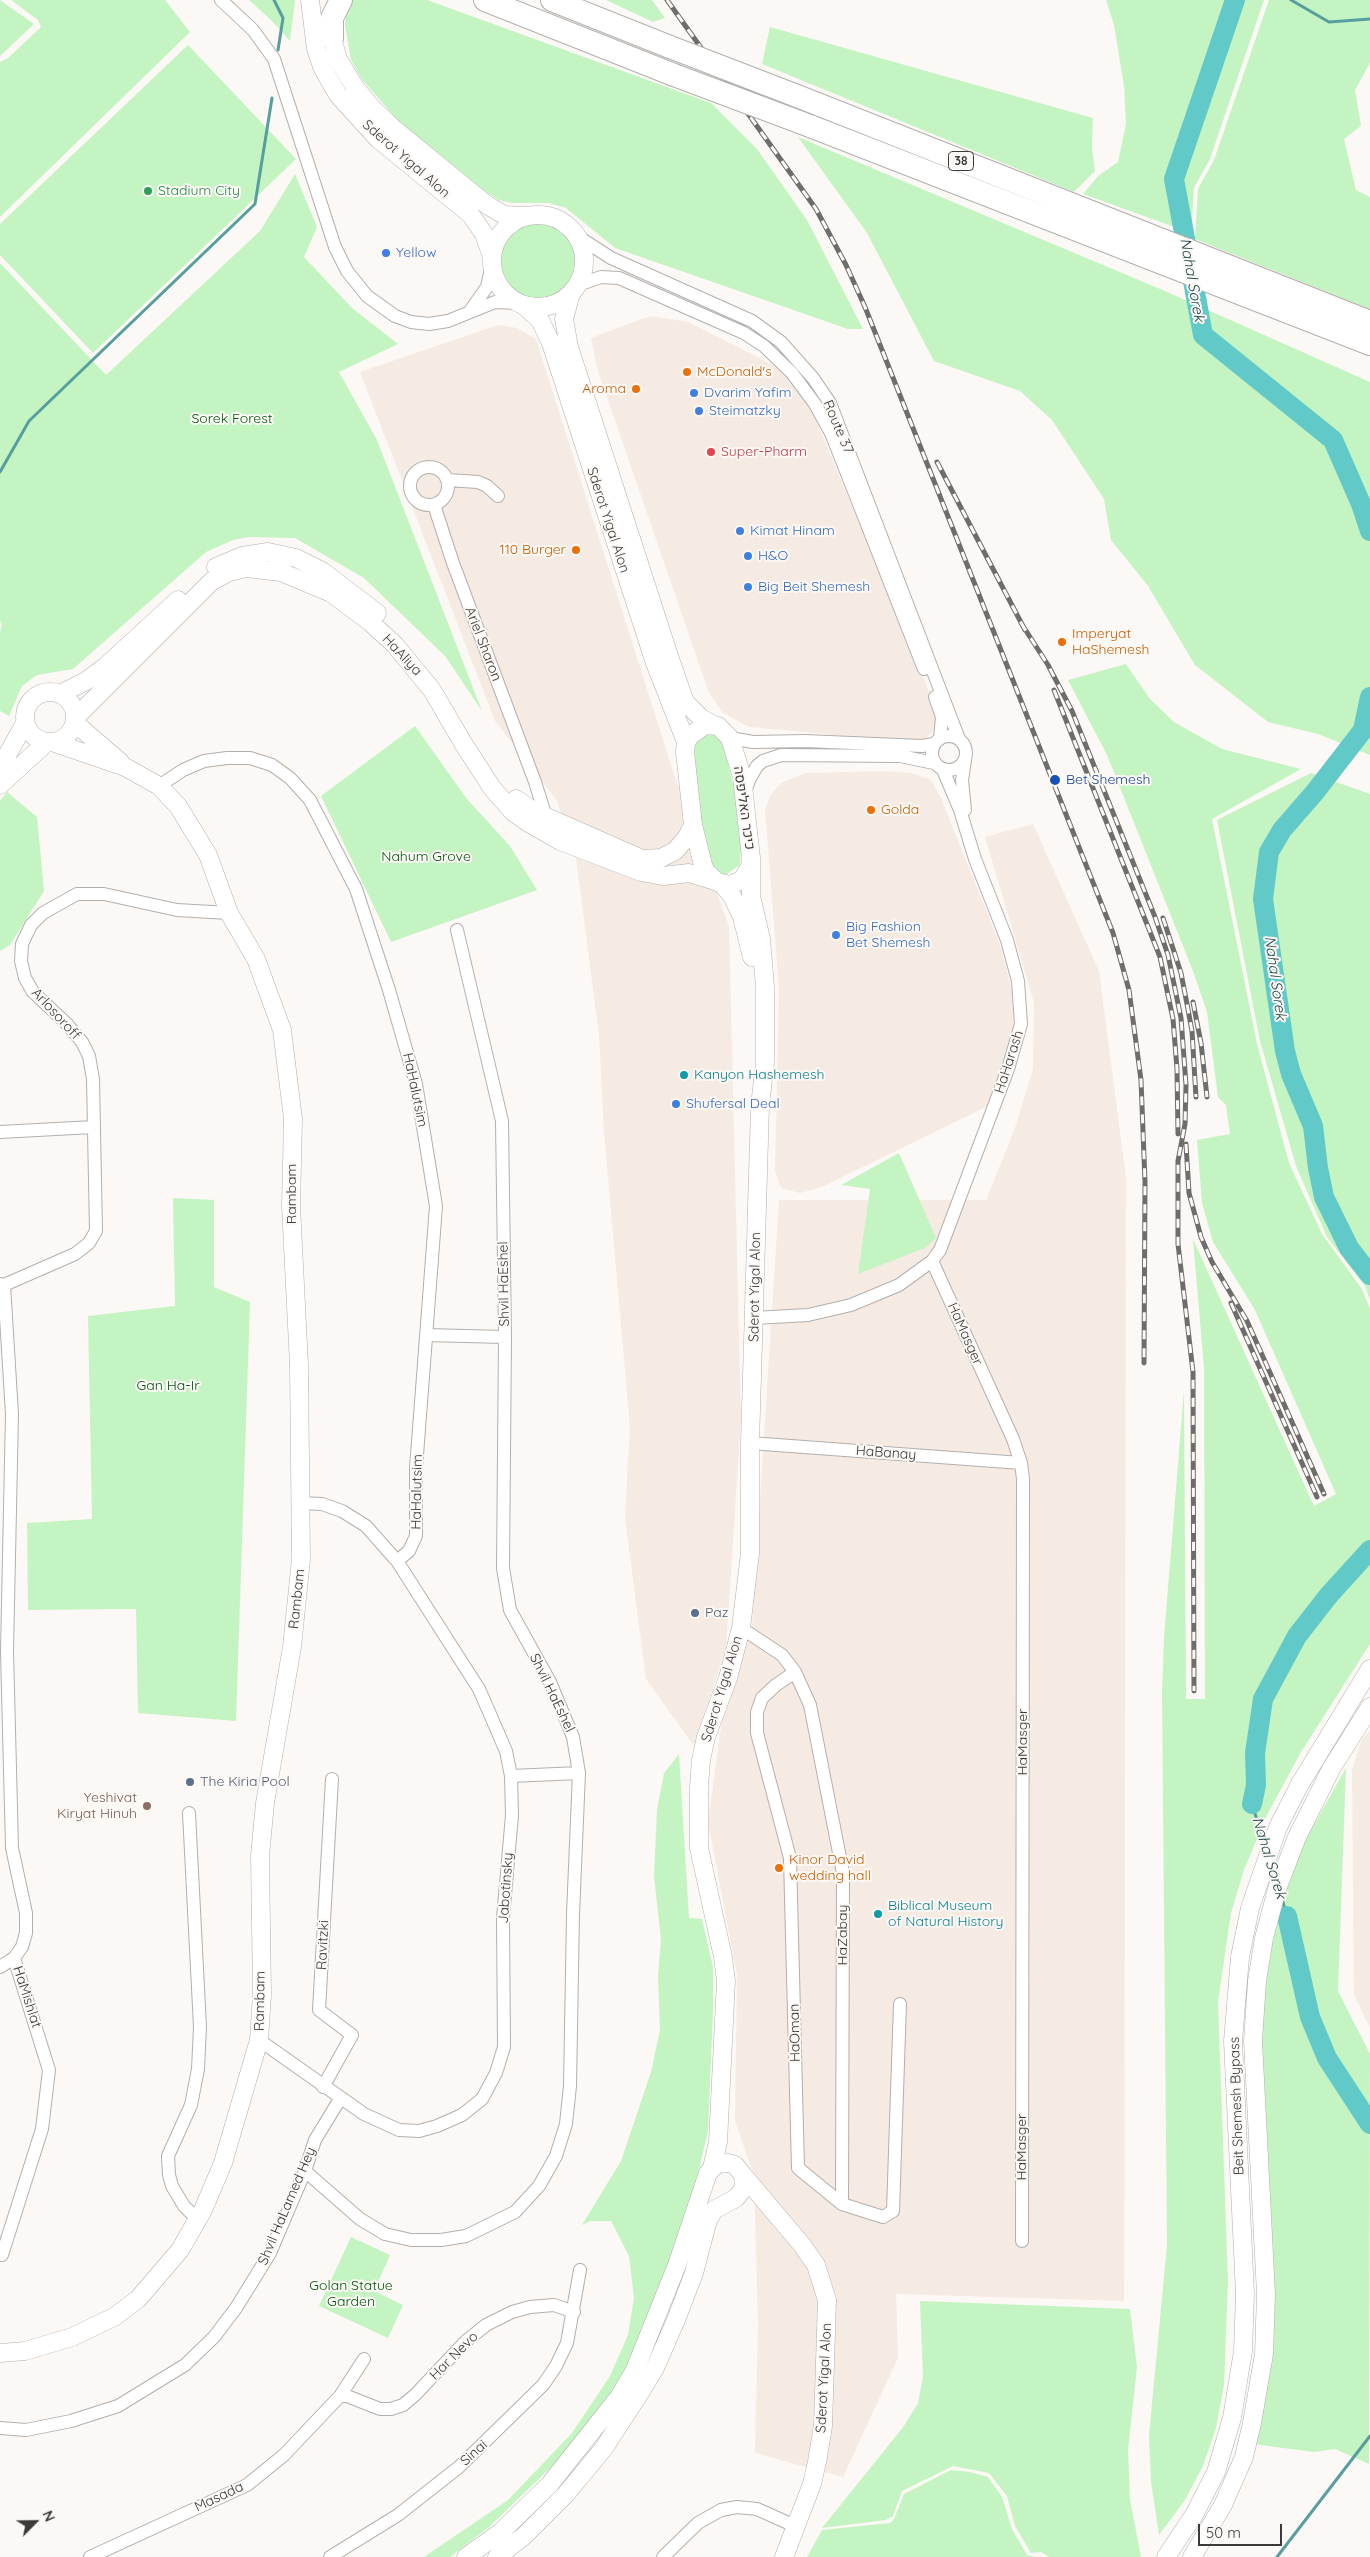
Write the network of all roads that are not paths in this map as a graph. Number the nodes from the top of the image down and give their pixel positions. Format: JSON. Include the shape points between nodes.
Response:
{"nodes":[{"id":1,"x":221,"y":0,"type":"edge"},
{"id":2,"x":310,"y":0,"type":"edge"},
{"id":3,"x":329,"y":0,"type":"edge"},
{"id":4,"x":341,"y":0,"type":"edge"},
{"id":5,"x":486,"y":0,"type":"edge"},
{"id":6,"x":552,"y":0,"type":"edge"},
{"id":7,"x":332,"y":38,"type":"junction"},
{"id":8,"x":527,"y":216,"type":"junction"},
{"id":9,"x":577,"y":236,"type":"junction"},
{"id":10,"x":492,"y":261,"type":"junction"},
{"id":11,"x":574,"y":289,"type":"junction"},
{"id":12,"x":520,"y":303,"type":"junction"},
{"id":13,"x":468,"y":313,"type":"junction"},
{"id":14,"x":1370,"y":322,"type":"edge"},
{"id":15,"x":1370,"y":344,"type":"edge"},
{"id":16,"x":447,"y":480,"type":"junction"},
{"id":17,"x":498,"y":496,"type":"dead end"},
{"id":18,"x":434,"y":505,"type":"junction"},
{"id":19,"x":60,"y":694,"type":"junction"},
{"id":20,"x":76,"y":720,"type":"junction"},
{"id":21,"x":25,"y":723,"type":"junction"},
{"id":22,"x":712,"y":724,"type":"junction"},
{"id":23,"x":730,"y":738,"type":"junction"},
{"id":24,"x":960,"y":739,"type":"junction"},
{"id":25,"x":937,"y":741,"type":"junction"},
{"id":26,"x":686,"y":742,"type":"junction"},
{"id":27,"x":50,"y":743,"type":"junction"},
{"id":28,"x":965,"y":760,"type":"junction"},
{"id":29,"x":125,"y":767,"type":"junction"},
{"id":30,"x":939,"y":767,"type":"junction"},
{"id":31,"x":0,"y":768,"type":"edge"},
{"id":32,"x":535,"y":782,"type":"junction"},
{"id":33,"x":0,"y":785,"type":"edge"},
{"id":34,"x":159,"y":786,"type":"junction"},
{"id":35,"x":745,"y":794,"type":"junction"},
{"id":36,"x":519,"y":802,"type":"junction"},
{"id":37,"x":546,"y":817,"type":"junction"},
{"id":38,"x":693,"y":825,"type":"junction"},
{"id":39,"x":974,"y":859,"type":"junction"},
{"id":40,"x":751,"y":865,"type":"junction"},
{"id":41,"x":720,"y":883,"type":"junction"},
{"id":42,"x":229,"y":913,"type":"junction"},
{"id":43,"x":457,"y":930,"type":"dead end"},
{"id":44,"x":760,"y":1106,"type":"junction"},
{"id":45,"x":93,"y":1127,"type":"junction"},
{"id":46,"x":0,"y":1132,"type":"edge"},
{"id":47,"x":932,"y":1261,"type":"junction"},
{"id":48,"x":2,"y":1285,"type":"edge"},
{"id":49,"x":754,"y":1318,"type":"junction"},
{"id":50,"x":426,"y":1335,"type":"junction"},
{"id":51,"x":505,"y":1337,"type":"junction"},
{"id":52,"x":750,"y":1442,"type":"junction"},
{"id":53,"x":1021,"y":1464,"type":"junction"},
{"id":54,"x":301,"y":1502,"type":"junction"},
{"id":55,"x":397,"y":1562,"type":"junction"},
{"id":56,"x":741,"y":1628,"type":"junction"},
{"id":57,"x":1370,"y":1669,"type":"edge"},
{"id":58,"x":795,"y":1672,"type":"junction"},
{"id":59,"x":1370,"y":1706,"type":"edge"},
{"id":60,"x":579,"y":1773,"type":"junction"},
{"id":61,"x":511,"y":1776,"type":"junction"},
{"id":62,"x":332,"y":1779,"type":"dead end"},
{"id":63,"x":189,"y":1813,"type":"dead end"},
{"id":64,"x":14,"y":1958,"type":"junction"},
{"id":65,"x":0,"y":1967,"type":"edge"},
{"id":66,"x":900,"y":2004,"type":"dead end"},
{"id":67,"x":259,"y":2040,"type":"junction"},
{"id":68,"x":323,"y":2087,"type":"junction"},
{"id":69,"x":340,"y":2099,"type":"junction"},
{"id":70,"x":720,"y":2118,"type":"junction"},
{"id":71,"x":739,"y":2170,"type":"junction"},
{"id":72,"x":305,"y":2171,"type":"junction"},
{"id":73,"x":709,"y":2173,"type":"junction"},
{"id":74,"x":732,"y":2199,"type":"junction"},
{"id":75,"x":842,"y":2204,"type":"junction"},
{"id":76,"x":772,"y":2210,"type":"junction"},
{"id":77,"x":197,"y":2219,"type":"junction"},
{"id":78,"x":1022,"y":2241,"type":"dead end"},
{"id":79,"x":2,"y":2255,"type":"dead end"},
{"id":80,"x":580,"y":2270,"type":"dead end"},
{"id":81,"x":574,"y":2312,"type":"junction"},
{"id":82,"x":0,"y":2353,"type":"edge"},
{"id":83,"x":364,"y":2359,"type":"dead end"},
{"id":84,"x":340,"y":2396,"type":"junction"},
{"id":85,"x":0,"y":2428,"type":"edge"},
{"id":86,"x":795,"y":2526,"type":"junction"},
{"id":87,"x":1193,"y":2555,"type":"edge"},
{"id":88,"x":90,"y":2557,"type":"edge"},
{"id":89,"x":330,"y":2557,"type":"edge"},
{"id":90,"x":466,"y":2557,"type":"edge"},
{"id":91,"x":497,"y":2557,"type":"edge"},
{"id":92,"x":663,"y":2557,"type":"edge"},
{"id":93,"x":784,"y":2557,"type":"edge"},
{"id":94,"x":1166,"y":2557,"type":"edge"}],
"edges":[{"from":1,"to":13,"type":"street","via":[[254,30],[274,59],[335,247],[356,284],[380,307],[411,322],[429,324]]},
{"from":2,"to":10,"type":"main road","name":"Sderot Yigal Alon","via":[[316,49],[338,95],[378,139],[470,215],[484,234]]},
{"from":3,"to":7,"type":"main road","name":"Sderot Yigal Alon"},
{"from":4,"to":7,"type":"highway","via":[[332,18]]},
{"from":5,"to":15,"type":"highway","number":"38","bridge":true},
{"from":6,"to":14,"type":"highway","number":"38","bridge":true},
{"from":7,"to":8,"type":"main road","name":"Sderot Yigal Alon","via":[[338,59],[354,86],[394,129],[487,205],[504,214]]},
{"from":8,"to":9,"type":"main road","via":[[541,214],[555,218]]},
{"from":8,"to":10,"type":"main road","via":[[514,221],[503,231],[495,243]]},
{"from":9,"to":11,"type":"main road","via":[[584,260]]},
{"from":9,"to":24,"type":"street","name":"Route 37","via":[[612,258],[752,321],[781,342],[813,378],[830,402]]},
{"from":10,"to":12,"type":"main road","via":[[500,287]]},
{"from":10,"to":13,"type":"street","via":[[485,292]]},
{"from":11,"to":12,"type":"main road","via":[[563,300],[548,306]]},
{"from":11,"to":22,"type":"main road","name":"Sderot Yigal Alon","via":[[564,319],[568,341],[685,702]]},
{"from":11,"to":25,"type":"street","name":"Route 37","via":[[601,277],[619,278],[730,325],[764,346],[802,386],[826,422],[836,445],[938,705],[942,726]]},
{"from":12,"to":13,"type":"street","via":[[500,301]]},
{"from":12,"to":26,"type":"main road","name":"Sderot Yigal Alon","via":[[540,320],[551,343],[658,671]]},
{"from":16,"to":17,"type":"street","via":[[478,482]]},
{"from":16,"to":18,"type":"street","via":[[447,492]]},
{"from":16,"to":18,"type":"street","via":[[439,470],[427,467],[412,477],[412,496],[422,504]]},
{"from":18,"to":32,"type":"street","name":"Ariel Sharon"},
{"from":19,"to":20,"type":"main road","via":[[72,703]]},
{"from":19,"to":21,"type":"main road","via":[[45,692],[37,695],[27,707]]},
{"from":19,"to":36,"type":"main road","name":"HaAliya","via":[[105,667],[205,575],[222,564],[242,556],[268,552],[281,554],[322,571],[354,593],[412,647],[448,695],[497,778]]},
{"from":20,"to":27,"type":"main road","via":[[68,736]]},
{"from":20,"to":29,"type":"main road","name":"Rambam"},
{"from":20,"to":41,"type":"main road","name":"HaAliya","via":[[212,581],[246,568],[281,572],[331,593],[395,645],[432,690],[462,743],[492,788],[513,812],[560,841],[641,872],[664,876],[689,873]]},
{"from":21,"to":27,"type":"main road","via":[[33,736]]},
{"from":21,"to":31,"type":"main road"},
{"from":22,"to":23,"type":"main road"},
{"from":22,"to":26,"type":"main road","via":[[699,728]]},
{"from":23,"to":25,"type":"street","via":[[753,742],[922,746]]},
{"from":23,"to":35,"type":"main road","name":"כיכר האליפסה"},
{"from":24,"to":25,"type":"street","via":[[948,736]]},
{"from":24,"to":28,"type":"street","via":[[965,748]]},
{"from":25,"to":30,"type":"street","via":[[931,755]]},
{"from":26,"to":38,"type":"main road"},
{"from":27,"to":29,"type":"main road","name":"Rambam"},
{"from":27,"to":33,"type":"main road"},
{"from":28,"to":30,"type":"street","via":[[955,770]]},
{"from":28,"to":39,"type":"street","name":"HaHarash","via":[[962,780]]},
{"from":29,"to":34,"type":"main road","name":"Rambam"},
{"from":30,"to":35,"type":"street","via":[[900,756],[781,755],[757,766]]},
{"from":30,"to":39,"type":"street","name":"HaHarash","via":[[960,810]]},
{"from":32,"to":36,"type":"street","via":[[535,790]]},
{"from":32,"to":37,"type":"street","name":"Ariel Sharon"},
{"from":34,"to":42,"type":"main road","name":"Rambam","via":[[178,806],[208,855]]},
{"from":34,"to":50,"type":"street","name":"HaHalutsim","via":[[204,761],[250,758],[272,765],[290,778],[310,800],[356,889],[416,1084],[436,1206]]},
{"from":35,"to":40,"type":"main road","name":"כיכר האליפסה"},
{"from":36,"to":37,"type":"main road","name":"HaAliya"},
{"from":37,"to":38,"type":"main road","name":"HaAliya","via":[[633,855],[652,859],[675,851],[688,837]]},
{"from":38,"to":41,"type":"main road","via":[[706,872]]},
{"from":39,"to":47,"type":"street","name":"HaHarash","via":[[1012,957],[1021,1003],[1021,1024],[1008,1069],[940,1250]]},
{"from":40,"to":41,"type":"main road","name":"כיכר האליפסה","via":[[742,880],[730,885]]},
{"from":40,"to":44,"type":"main road","name":"Sderot Yigal Alon","via":[[751,896],[761,939],[765,987]]},
{"from":41,"to":44,"type":"main road","name":"Sderot Yigal Alon","via":[[737,905],[751,950],[754,1056]]},
{"from":42,"to":45,"type":"street","name":"Arlosoroff","via":[[177,910],[104,894],[77,894],[43,913],[32,925],[22,944],[25,978],[33,992],[54,1009],[82,1042],[89,1056],[93,1079]]},
{"from":42,"to":54,"type":"main road","name":"Rambam","via":[[256,959],[268,988],[282,1030],[290,1080]]},
{"from":43,"to":51,"type":"street","name":"Shvil HaEshel","via":[[502,1121]]},
{"from":44,"to":49,"type":"main road","name":"Sderot Yigal Alon"},
{"from":45,"to":46,"type":"street"},
{"from":45,"to":48,"type":"street","name":"Arlosoroff","via":[[97,1209],[96,1230],[89,1243],[57,1263]]},
{"from":47,"to":49,"type":"street","via":[[899,1285],[851,1305],[808,1315]]},
{"from":47,"to":53,"type":"street","name":"HaMasger","via":[[1013,1439]]},
{"from":48,"to":64,"type":"street","name":"HaMishlat","via":[[12,1414],[8,1651],[12,1848],[26,1913],[26,1933]]},
{"from":49,"to":52,"type":"main road","name":"Sderot Yigal Alon"},
{"from":50,"to":51,"type":"street"},
{"from":50,"to":55,"type":"street","name":"HaHalutsim","via":[[416,1468],[416,1536],[409,1551]]},
{"from":51,"to":60,"type":"street","name":"Shvil HaEshel","via":[[503,1568],[510,1610],[550,1682],[574,1737]]},
{"from":52,"to":53,"type":"street","name":"HaBanay"},
{"from":52,"to":56,"type":"main road","name":"Sderot Yigal Alon","via":[[750,1553]]},
{"from":53,"to":78,"type":"street","name":"HaMasger","via":[[1024,1508]]},
{"from":54,"to":55,"type":"street","name":"Jabotinsky","via":[[322,1504],[342,1511],[366,1526]]},
{"from":54,"to":67,"type":"main road","name":"Rambam","via":[[297,1610],[265,1803],[260,1856],[262,1995]]},
{"from":55,"to":61,"type":"street","name":"Jabotinsky","via":[[479,1689],[506,1751]]},
{"from":56,"to":58,"type":"street","via":[[782,1655]]},
{"from":56,"to":70,"type":"main road","name":"Sderot Yigal Alon","via":[[728,1678],[706,1737],[701,1760],[698,1816],[699,1848],[724,1956],[726,1981]]},
{"from":57,"to":94,"type":"main road","name":"Beit Shemesh Bypass","via":[[1278,1827],[1244,1934],[1234,2004],[1233,2041],[1245,2294],[1243,2351],[1224,2451],[1205,2496]]},
{"from":58,"to":75,"type":"street","name":"HaZabay","via":[[810,1705],[843,1873]]},
{"from":58,"to":75,"type":"street","name":"HaOman","via":[[762,1698],[757,1712],[757,1733],[790,1858],[798,2168]]},
{"from":59,"to":87,"type":"main road","name":"Beit Shemesh Bypass","via":[[1331,1769],[1297,1837],[1270,1914],[1260,1960],[1253,2041],[1266,2294],[1264,2354],[1244,2457],[1224,2505]]},
{"from":60,"to":61,"type":"street"},
{"from":60,"to":72,"type":"street","name":"Shvil HaEshel","via":[[570,2086],[556,2156],[539,2186],[515,2212],[491,2226],[466,2236],[411,2240],[385,2234],[360,2220]]},
{"from":61,"to":69,"type":"street","name":"Jabotinsky","via":[[512,1816],[502,1918],[504,2047],[496,2073],[482,2099],[462,2115],[419,2130],[399,2130]]},
{"from":62,"to":68,"type":"street","name":"Ravitzki","via":[[319,2010],[352,2034]]},
{"from":63,"to":77,"type":"street","via":[[200,2027],[198,2069],[191,2105],[168,2156],[168,2166],[172,2186],[184,2206]]},
{"from":64,"to":65,"type":"street"},
{"from":64,"to":79,"type":"street","name":"HaMishlat","via":[[48,2070],[42,2129]]},
{"from":66,"to":75,"type":"street","name":"HaOman","via":[[893,2211],[883,2217]]},
{"from":67,"to":68,"type":"street","name":"Jabotinsky"},
{"from":67,"to":77,"type":"main road","name":"Rambam","via":[[223,2163]]},
{"from":68,"to":69,"type":"street","name":"Jabotinsky"},
{"from":69,"to":72,"type":"street","name":"Shvil HaLamed Hey","via":[[315,2140]]},
{"from":70,"to":71,"type":"main road","name":"Sderot Yigal Alon","via":[[724,2143]]},
{"from":70,"to":73,"type":"main road","name":"Sderot Yigal Alon","via":[[718,2142]]},
{"from":71,"to":73,"type":"main road","via":[[723,2162]]},
{"from":71,"to":74,"type":"main road","via":[[744,2188]]},
{"from":71,"to":76,"type":"main road","name":"Sderot Yigal Alon"},
{"from":72,"to":85,"type":"street","name":"Shvil HaLamed Hey","via":[[270,2253],[236,2308],[214,2337],[185,2365],[118,2406],[71,2421],[26,2430]]},
{"from":73,"to":74,"type":"main road","via":[[706,2186],[712,2196],[722,2201]]},
{"from":73,"to":90,"type":"main road","name":"Sderot Yigal Alon","via":[[674,2274],[634,2372],[619,2397],[550,2484],[501,2532]]},
{"from":74,"to":76,"type":"main road","name":"Sderot Yigal Alon","via":[[751,2201]]},
{"from":74,"to":91,"type":"main road","via":[[714,2210],[708,2220],[694,2273],[655,2368],[604,2448],[566,2494],[524,2536]]},
{"from":76,"to":86,"type":"main road","name":"Sderot Yigal Alon","via":[[816,2265],[827,2300],[823,2426],[812,2484]]},
{"from":77,"to":82,"type":"main road","name":"Rambam","via":[[180,2250],[138,2299],[114,2317],[72,2337],[25,2351]]},
{"from":80,"to":81,"type":"street","name":"Sinai"},
{"from":81,"to":84,"type":"street","name":"Har Nevo","via":[[554,2305],[530,2307],[486,2325],[403,2405],[380,2409]]},
{"from":81,"to":89,"type":"street","name":"Sinai","via":[[567,2343],[556,2366],[543,2385],[504,2426],[398,2515]]},
{"from":83,"to":84,"type":"street","name":"Masada"},
{"from":84,"to":88,"type":"street","name":"Masada","via":[[284,2455],[246,2485]]},
{"from":86,"to":92,"type":"street","via":[[757,2508],[721,2510],[698,2523]]},
{"from":86,"to":93,"type":"main road","name":"Sderot Yigal Alon"}]}
